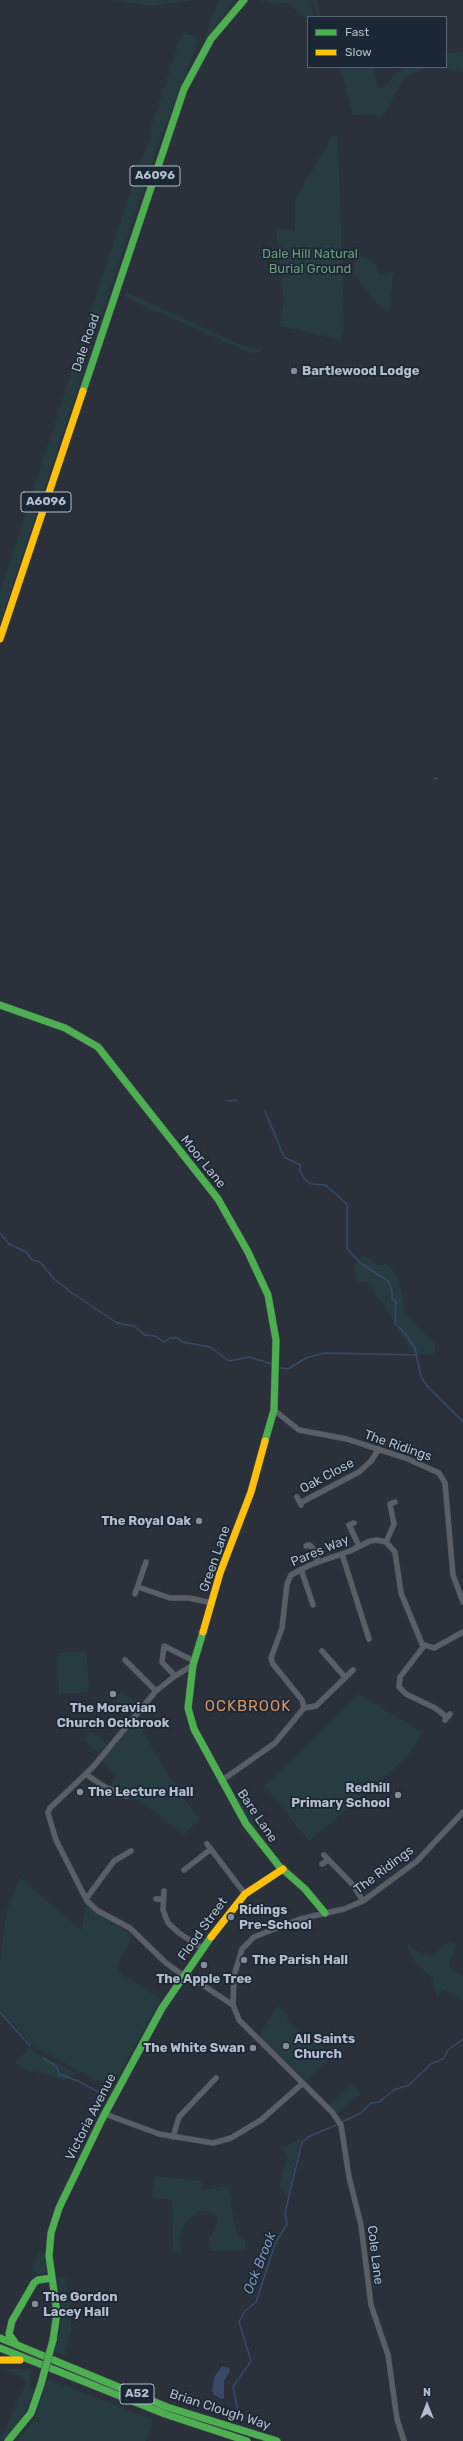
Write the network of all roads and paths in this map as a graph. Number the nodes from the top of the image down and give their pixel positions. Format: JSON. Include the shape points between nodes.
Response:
{"nodes":[{"id":1,"x":244,"y":0,"type":"edge"},
{"id":2,"x":0,"y":639,"type":"edge"},
{"id":3,"x":0,"y":1005,"type":"edge"},
{"id":4,"x":274,"y":1410,"type":"junction"},
{"id":5,"x":379,"y":1450,"type":"junction"},
{"id":6,"x":297,"y":1497,"type":"dead end"},
{"id":7,"x":395,"y":1502,"type":"dead end"},
{"id":8,"x":354,"y":1523,"type":"dead end"},
{"id":9,"x":386,"y":1542,"type":"junction"},
{"id":10,"x":306,"y":1546,"type":"dead end"},
{"id":11,"x":359,"y":1546,"type":"junction"},
{"id":12,"x":342,"y":1554,"type":"junction"},
{"id":13,"x":146,"y":1562,"type":"dead end"},
{"id":14,"x":318,"y":1562,"type":"junction"},
{"id":15,"x":301,"y":1570,"type":"junction"},
{"id":16,"x":138,"y":1587,"type":"junction"},
{"id":17,"x":135,"y":1594,"type":"dead end"},
{"id":18,"x":463,"y":1602,"type":"edge"},
{"id":19,"x":212,"y":1603,"type":"junction"},
{"id":20,"x":313,"y":1605,"type":"dead end"},
{"id":21,"x":365,"y":1626,"type":"junction"},
{"id":22,"x":358,"y":1628,"type":"dead end"},
{"id":23,"x":463,"y":1632,"type":"edge"},
{"id":24,"x":369,"y":1639,"type":"dead end"},
{"id":25,"x":424,"y":1646,"type":"junction"},
{"id":26,"x":322,"y":1651,"type":"dead end"},
{"id":27,"x":334,"y":1654,"type":"dead end"},
{"id":28,"x":329,"y":1659,"type":"junction"},
{"id":29,"x":125,"y":1660,"type":"dead end"},
{"id":30,"x":194,"y":1663,"type":"junction"},
{"id":31,"x":353,"y":1670,"type":"dead end"},
{"id":32,"x":174,"y":1676,"type":"junction"},
{"id":33,"x":345,"y":1677,"type":"junction"},
{"id":34,"x":156,"y":1691,"type":"junction"},
{"id":35,"x":304,"y":1708,"type":"junction"},
{"id":36,"x":189,"y":1717,"type":"joint"},
{"id":37,"x":447,"y":1717,"type":"dead end"},
{"id":38,"x":87,"y":1775,"type":"junction"},
{"id":39,"x":221,"y":1781,"type":"junction"},
{"id":40,"x":126,"y":1796,"type":"dead end"},
{"id":41,"x":463,"y":1812,"type":"edge"},
{"id":42,"x":207,"y":1844,"type":"dead end"},
{"id":43,"x":211,"y":1849,"type":"junction"},
{"id":44,"x":131,"y":1851,"type":"dead end"},
{"id":45,"x":322,"y":1864,"type":"dead end"},
{"id":46,"x":190,"y":1866,"type":"junction"},
{"id":47,"x":184,"y":1870,"type":"dead end"},
{"id":48,"x":283,"y":1870,"type":"junction"},
{"id":49,"x":195,"y":1871,"type":"dead end"},
{"id":50,"x":164,"y":1891,"type":"dead end"},
{"id":51,"x":245,"y":1894,"type":"junction"},
{"id":52,"x":86,"y":1899,"type":"junction"},
{"id":53,"x":156,"y":1899,"type":"dead end"},
{"id":54,"x":163,"y":1899,"type":"junction"},
{"id":55,"x":363,"y":1901,"type":"junction"},
{"id":56,"x":325,"y":1913,"type":"junction"},
{"id":57,"x":204,"y":1949,"type":"junction"},
{"id":58,"x":185,"y":1975,"type":"junction"},
{"id":59,"x":233,"y":2005,"type":"junction"},
{"id":60,"x":216,"y":2078,"type":"dead end"},
{"id":61,"x":303,"y":2084,"type":"junction"},
{"id":62,"x":105,"y":2114,"type":"junction"},
{"id":63,"x":173,"y":2137,"type":"junction"},
{"id":64,"x":52,"y":2278,"type":"junction"},
{"id":65,"x":12,"y":2321,"type":"junction"},
{"id":66,"x":3,"y":2326,"type":"dead end"},
{"id":67,"x":0,"y":2338,"type":"edge"},
{"id":68,"x":16,"y":2344,"type":"junction"},
{"id":69,"x":0,"y":2348,"type":"edge"},
{"id":70,"x":0,"y":2360,"type":"edge"},
{"id":71,"x":34,"y":2362,"type":"junction"},
{"id":72,"x":8,"y":2441,"type":"edge"},
{"id":73,"x":247,"y":2441,"type":"edge"},
{"id":74,"x":276,"y":2441,"type":"edge"},
{"id":75,"x":404,"y":2441,"type":"edge"}],
"edges":[{"from":1,"to":2,"type":"main road","name":"Dale Road","number":"A6096","via":[[224,22],[184,89]]},
{"from":3,"to":4,"type":"main road","name":"Moor Lane","via":[[65,1028],[92,1042],[218,1199],[248,1252],[269,1298],[276,1340]]},
{"from":4,"to":5,"type":"street","name":"The Ridings","via":[[299,1430],[332,1436]]},
{"from":4,"to":19,"type":"main road","name":"Green Lane","via":[[252,1492],[220,1573]]},
{"from":5,"to":6,"type":"street","name":"Oak Close","via":[[359,1472],[301,1504]]},
{"from":5,"to":18,"type":"street","name":"The Ridings","via":[[433,1469],[444,1479],[454,1575]]},
{"from":7,"to":9,"type":"street","via":[[390,1504],[394,1524]]},
{"from":8,"to":11,"type":"street","via":[[349,1525]]},
{"from":9,"to":11,"type":"street","name":"Pares Way","via":[[374,1540]]},
{"from":9,"to":25,"type":"street","via":[[395,1552],[401,1594],[420,1643]]},
{"from":10,"to":14,"type":"street","via":[[310,1545],[314,1550]]},
{"from":11,"to":12,"type":"street","name":"Pares Way"},
{"from":12,"to":14,"type":"street","name":"Pares Way"},
{"from":12,"to":21,"type":"street"},
{"from":13,"to":16,"type":"street"},
{"from":14,"to":15,"type":"street","name":"Pares Way"},
{"from":15,"to":20,"type":"street"},
{"from":15,"to":35,"type":"street","name":"Pares Way","via":[[291,1575],[288,1580],[282,1626],[271,1658],[302,1700]]},
{"from":16,"to":17,"type":"street"},
{"from":16,"to":19,"type":"street","via":[[170,1598],[189,1598]]},
{"from":19,"to":30,"type":"main road","name":"Green Lane"},
{"from":21,"to":22,"type":"street"},
{"from":21,"to":24,"type":"street"},
{"from":23,"to":25,"type":"street","via":[[437,1646]]},
{"from":25,"to":37,"type":"street","via":[[400,1677],[399,1687],[406,1694]]},
{"from":26,"to":28,"type":"street"},
{"from":27,"to":28,"type":"street"},
{"from":28,"to":33,"type":"street"},
{"from":29,"to":34,"type":"street"},
{"from":30,"to":32,"type":"street"},
{"from":30,"to":32,"type":"street","via":[[164,1646],[162,1662]]},
{"from":30,"to":36,"type":"main road","name":"Green Lane","via":[[189,1688]]},
{"from":31,"to":33,"type":"street"},
{"from":32,"to":34,"type":"street"},
{"from":33,"to":35,"type":"street","via":[[316,1706]]},
{"from":34,"to":38,"type":"street"},
{"from":35,"to":39,"type":"street","via":[[275,1743]]},
{"from":36,"to":39,"type":"main road","name":"Bare Lane"},
{"from":38,"to":40,"type":"street"},
{"from":38,"to":52,"type":"street","via":[[49,1810],[56,1840]]},
{"from":39,"to":48,"type":"main road","name":"Bare Lane","via":[[252,1833]]},
{"from":41,"to":55,"type":"street","name":"The Ridings","via":[[417,1861]]},
{"from":42,"to":43,"type":"street"},
{"from":43,"to":46,"type":"street"},
{"from":43,"to":51,"type":"street"},
{"from":44,"to":52,"type":"street","via":[[114,1861]]},
{"from":45,"to":55,"type":"street","via":[[326,1857],[353,1884]]},
{"from":46,"to":47,"type":"street"},
{"from":46,"to":49,"type":"street"},
{"from":48,"to":51,"type":"main road","name":"Flood Street"},
{"from":48,"to":56,"type":"main road","name":"Bare Lane","via":[[305,1889]]},
{"from":50,"to":54,"type":"street"},
{"from":51,"to":57,"type":"main road","name":"Flood Street","via":[[223,1920]]},
{"from":52,"to":58,"type":"street","via":[[98,1911],[130,1928],[166,1963]]},
{"from":53,"to":54,"type":"street"},
{"from":54,"to":57,"type":"street","via":[[164,1914],[171,1926]]},
{"from":55,"to":56,"type":"street","name":"The Ridings"},
{"from":56,"to":59,"type":"street","name":"The Ridings","via":[[280,1926],[249,1940],[243,1947],[236,1966]]},
{"from":57,"to":58,"type":"main road","name":"Flood Street"},
{"from":58,"to":59,"type":"street"},
{"from":58,"to":62,"type":"main road","name":"Victoria Avenue","via":[[162,2008]]},
{"from":59,"to":61,"type":"street","name":"Cole Lane","via":[[244,2026]]},
{"from":60,"to":63,"type":"street","via":[[179,2117]]},
{"from":61,"to":63,"type":"street","via":[[270,2114],[231,2138],[205,2143]]},
{"from":61,"to":75,"type":"street","name":"Cole Lane","via":[[337,2118],[343,2133],[349,2177],[361,2225],[370,2298],[388,2355],[397,2419]]},
{"from":62,"to":63,"type":"street"},
{"from":62,"to":64,"type":"main road","name":"Victoria Avenue","via":[[53,2224],[49,2250]]},
{"from":64,"to":65,"type":"main road","via":[[34,2283]]},
{"from":64,"to":72,"type":"main road","name":"Victoria Avenue","bridge":true,"via":[[57,2313],[53,2340],[31,2413]]},
{"from":65,"to":66,"type":"main road"},
{"from":65,"to":68,"type":"main road","via":[[10,2337]]},
{"from":67,"to":68,"type":"main road","name":"Brian Clough Way","number":"A52"},
{"from":68,"to":74,"type":"main road","name":"Brian Clough Way","number":"A52","via":[[167,2407]]},
{"from":69,"to":71,"type":"main road","name":"Brian Clough Way","number":"A52"},
{"from":70,"to":71,"type":"main road"},
{"from":71,"to":73,"type":"main road","name":"Brian Clough Way","number":"A52","via":[[165,2414]]}]}
